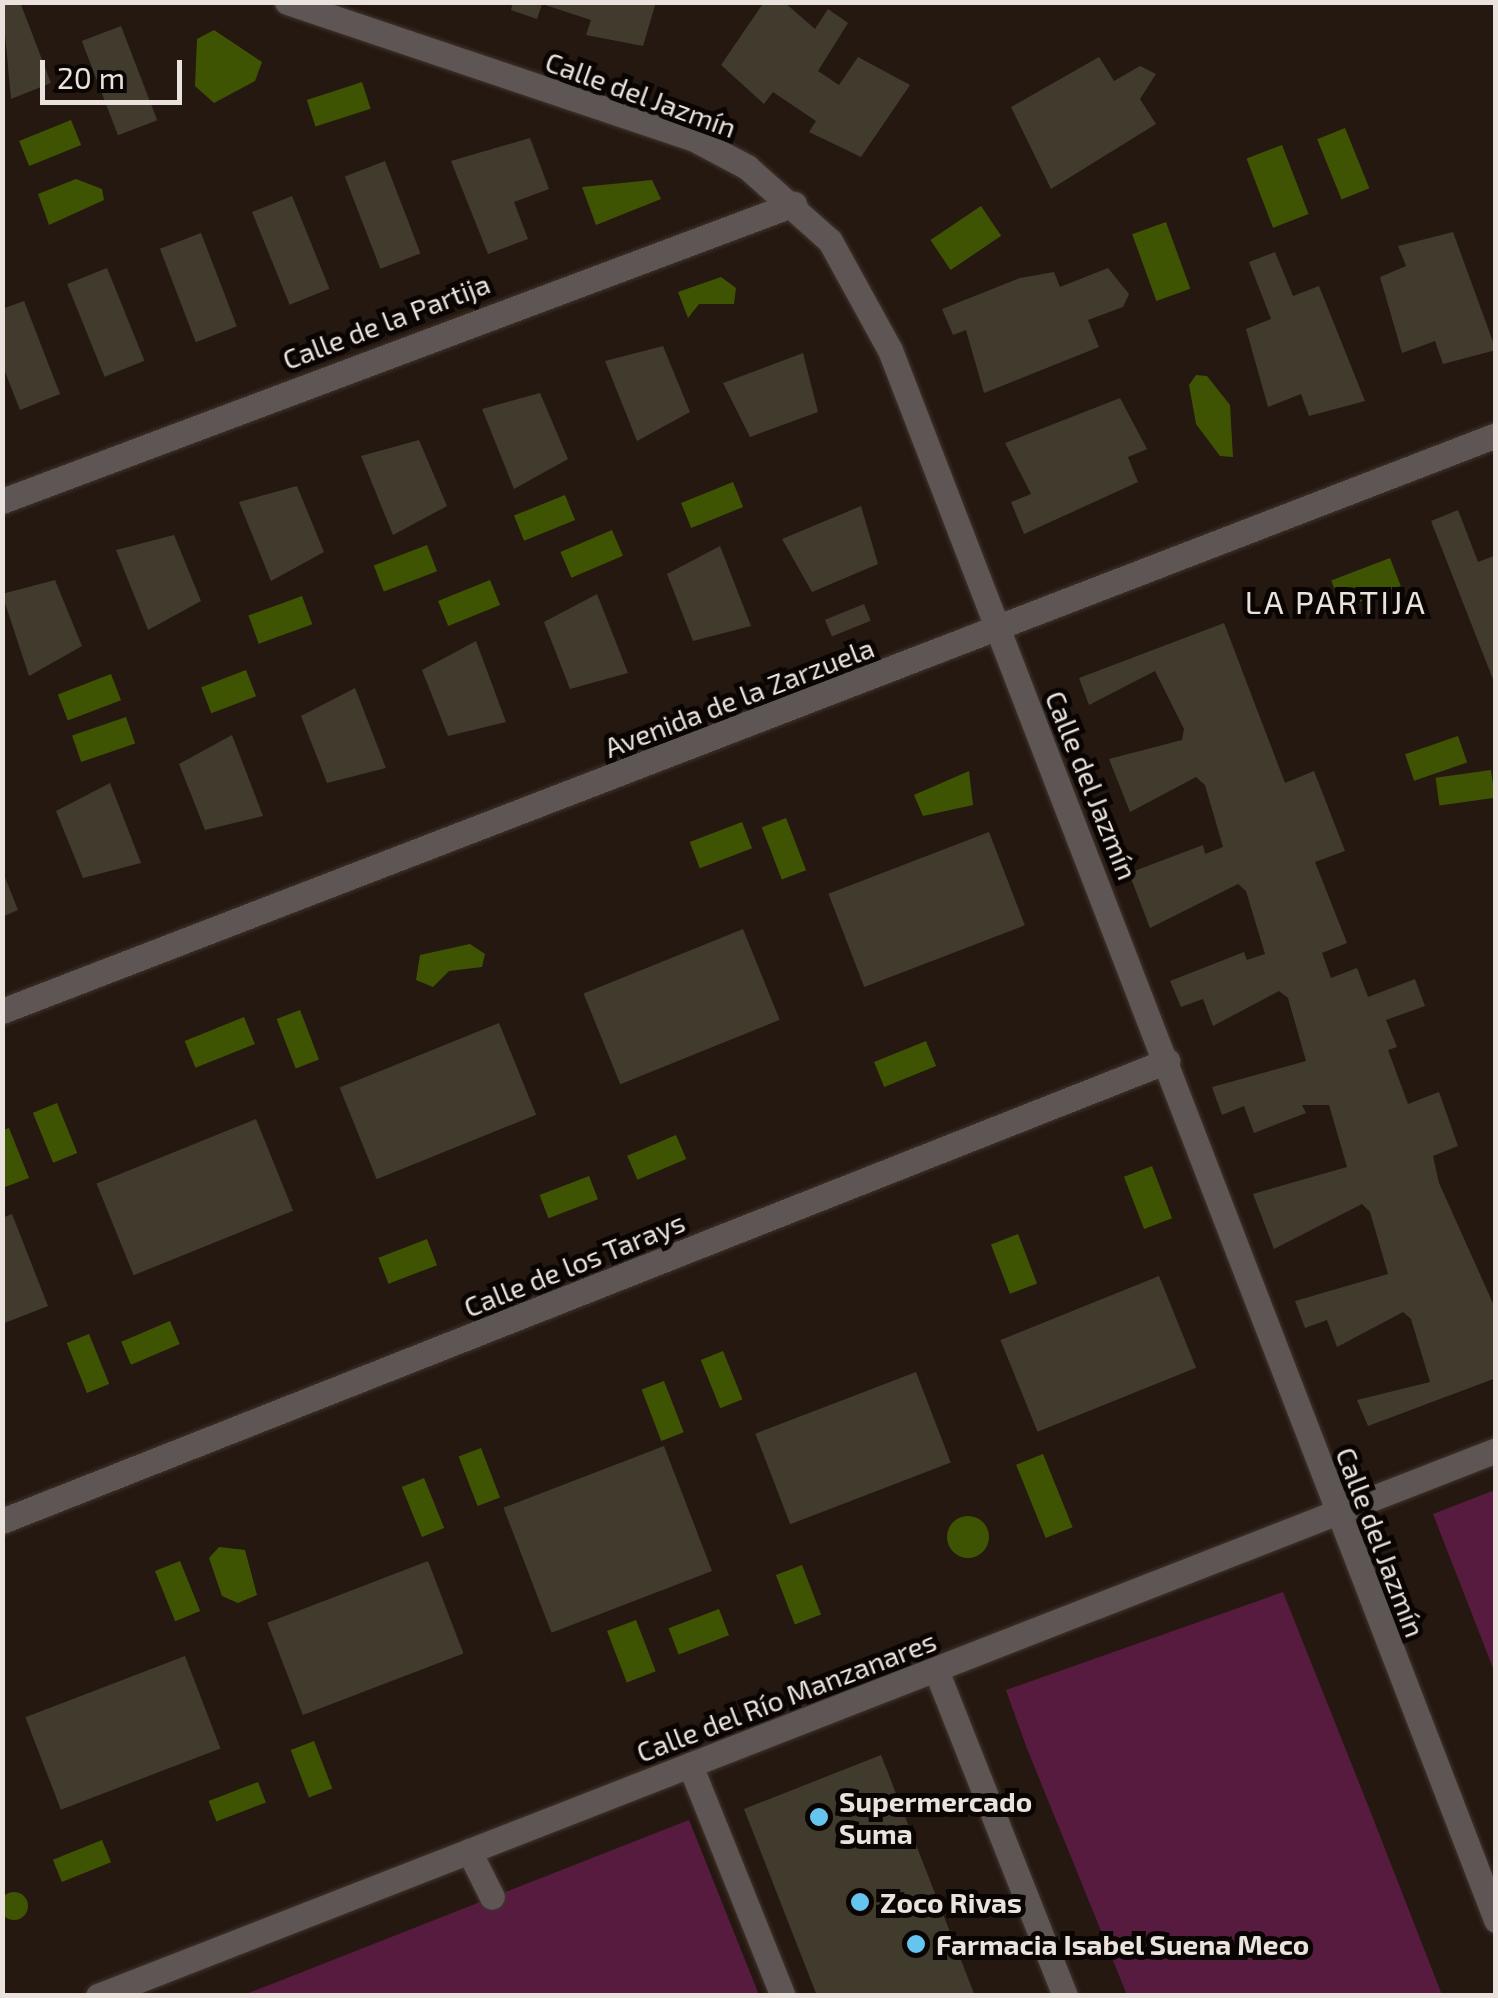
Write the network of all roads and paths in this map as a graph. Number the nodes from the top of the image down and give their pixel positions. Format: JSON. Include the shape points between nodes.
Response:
{"nodes":[{"id":1,"x":287,"y":2,"type":"edge"},
{"id":2,"x":794,"y":204,"type":"junction"},
{"id":3,"x":1496,"y":435,"type":"edge"},
{"id":4,"x":2,"y":502,"type":"edge"},
{"id":5,"x":997,"y":631,"type":"junction"},
{"id":6,"x":2,"y":1011,"type":"edge"},
{"id":7,"x":1167,"y":1061,"type":"junction"},
{"id":8,"x":1496,"y":1450,"type":"edge"},
{"id":9,"x":1337,"y":1514,"type":"junction"},
{"id":10,"x":2,"y":1521,"type":"edge"},
{"id":11,"x":936,"y":1670,"type":"junction"},
{"id":12,"x":690,"y":1765,"type":"junction"},
{"id":13,"x":470,"y":1851,"type":"junction"},
{"id":14,"x":492,"y":1897,"type":"dead end"},
{"id":15,"x":1496,"y":1920,"type":"edge"},
{"id":16,"x":98,"y":1996,"type":"edge"},
{"id":17,"x":784,"y":1996,"type":"edge"},
{"id":18,"x":1064,"y":1996,"type":"edge"}],
"edges":[{"from":1,"to":2,"type":"street","name":"Calle del Jazmín","via":[[696,140]]},
{"from":2,"to":4,"type":"street","name":"Calle de la Partija"},
{"from":2,"to":5,"type":"street","name":"Calle del Jazmín","via":[[830,241],[890,350]]},
{"from":3,"to":5,"type":"street","name":"Avenida de la Zarzuela"},
{"from":5,"to":6,"type":"street","name":"Avenida de la Zarzuela"},
{"from":5,"to":7,"type":"street","name":"Calle del Jazmín"},
{"from":7,"to":9,"type":"street","name":"Calle del Jazmín"},
{"from":7,"to":10,"type":"street","name":"Calle de los Tarays"},
{"from":8,"to":9,"type":"street","name":"Calle del Río Manzanares"},
{"from":9,"to":11,"type":"street","name":"Calle del Río Manzanares"},
{"from":9,"to":15,"type":"street","name":"Calle del Jazmín"},
{"from":11,"to":12,"type":"street","name":"Calle del Río Manzanares"},
{"from":11,"to":18,"type":"street"},
{"from":12,"to":13,"type":"street","name":"Calle del Río Manzanares"},
{"from":12,"to":17,"type":"street"},
{"from":13,"to":14,"type":"street"},
{"from":13,"to":16,"type":"street","name":"Calle del Río Manzanares"}]}
